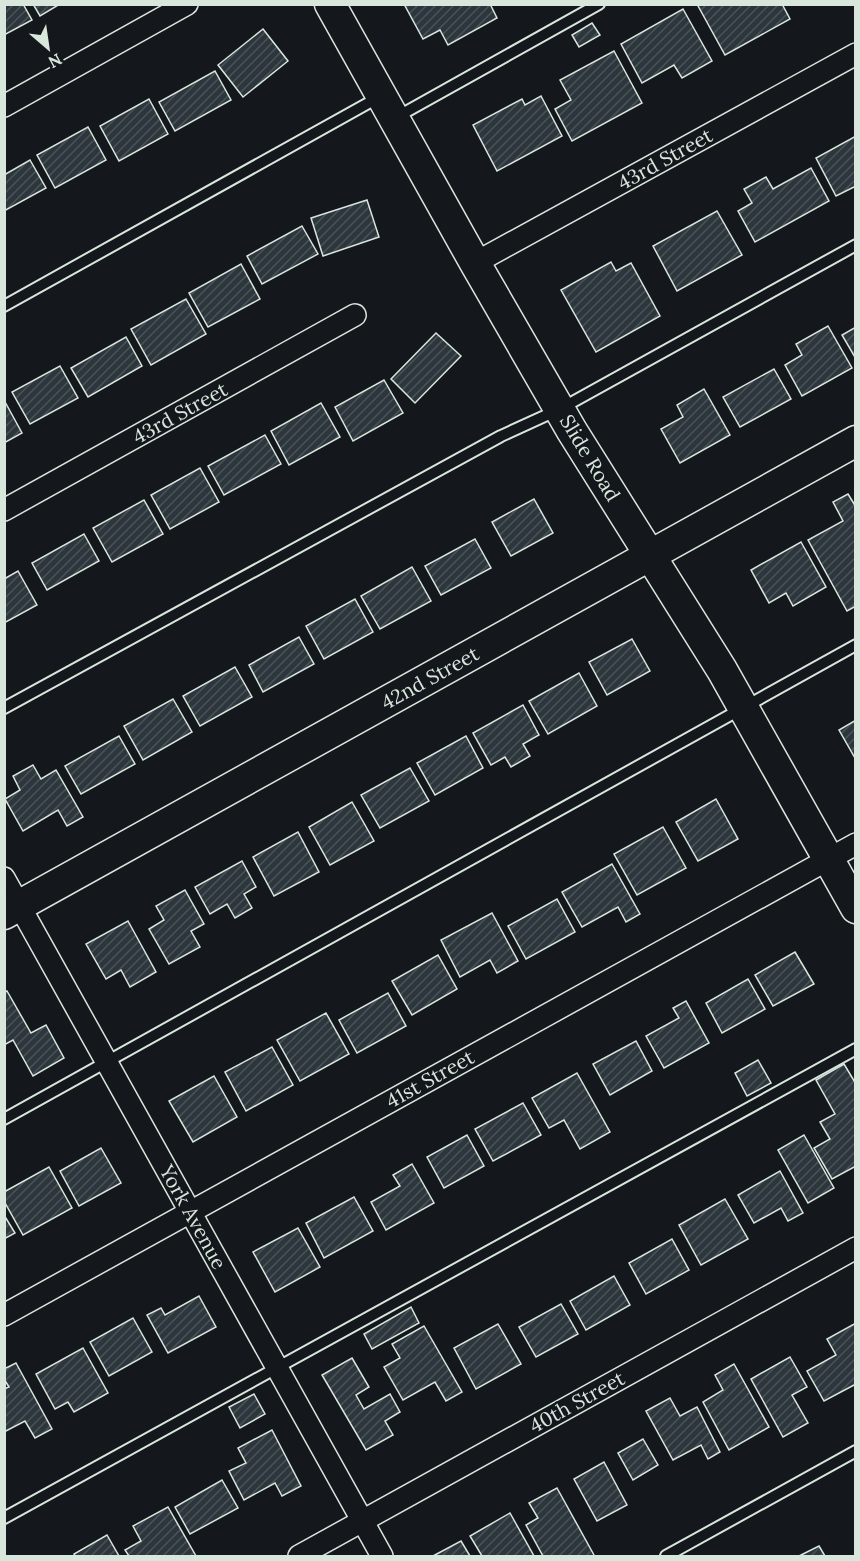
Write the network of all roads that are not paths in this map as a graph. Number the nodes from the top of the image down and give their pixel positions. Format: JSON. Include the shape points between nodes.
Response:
{"nodes":[{"id":1,"x":187,"y":4,"type":"edge"},
{"id":2,"x":330,"y":4,"type":"edge"},
{"id":3,"x":599,"y":4,"type":"edge"},
{"id":4,"x":855,"y":54,"type":"edge"},
{"id":5,"x":4,"y":105,"type":"edge"},
{"id":6,"x":387,"y":107,"type":"junction"},
{"id":7,"x":855,"y":245,"type":"edge"},
{"id":8,"x":475,"y":263,"type":"junction"},
{"id":9,"x":4,"y":306,"type":"edge"},
{"id":10,"x":355,"y":315,"type":"dead end"},
{"id":11,"x":560,"y":409,"type":"junction"},
{"id":12,"x":855,"y":441,"type":"edge"},
{"id":13,"x":4,"y":510,"type":"edge"},
{"id":14,"x":651,"y":556,"type":"junction"},
{"id":15,"x":855,"y":645,"type":"edge"},
{"id":16,"x":4,"y":708,"type":"edge"},
{"id":17,"x":743,"y":708,"type":"junction"},
{"id":18,"x":855,"y":844,"type":"edge"},
{"id":19,"x":828,"y":859,"type":"junction"},
{"id":20,"x":4,"y":878,"type":"edge"},
{"id":21,"x":855,"y":908,"type":"edge"},
{"id":22,"x":12,"y":910,"type":"edge"},
{"id":23,"x":855,"y":1049,"type":"edge"},
{"id":24,"x":107,"y":1062,"type":"junction"},
{"id":25,"x":4,"y":1119,"type":"edge"},
{"id":26,"x":190,"y":1212,"type":"junction"},
{"id":27,"x":855,"y":1248,"type":"edge"},
{"id":28,"x":4,"y":1315,"type":"edge"},
{"id":29,"x":277,"y":1367,"type":"junction"},
{"id":30,"x":855,"y":1451,"type":"edge"},
{"id":31,"x":4,"y":1518,"type":"edge"},
{"id":32,"x":362,"y":1522,"type":"junction"},
{"id":33,"x":299,"y":1557,"type":"edge"},
{"id":34,"x":382,"y":1557,"type":"edge"},
{"id":35,"x":666,"y":1557,"type":"edge"}],
"edges":[{"from":1,"to":5,"type":"street"},
{"from":2,"to":6,"type":"main road","name":"Slide Road"},
{"from":3,"to":6,"type":"lane"},
{"from":4,"to":8,"type":"street","name":"43rd Street"},
{"from":6,"to":8,"type":"main road","name":"Slide Road"},
{"from":6,"to":9,"type":"lane"},
{"from":7,"to":11,"type":"lane"},
{"from":8,"to":11,"type":"main road","name":"Slide Road"},
{"from":10,"to":13,"type":"street","name":"43rd Street"},
{"from":11,"to":14,"type":"main road","name":"Slide Road"},
{"from":11,"to":16,"type":"lane","via":[[501,436]]},
{"from":12,"to":14,"type":"main road","name":"42nd Street"},
{"from":14,"to":17,"type":"main road","name":"Slide Road"},
{"from":14,"to":22,"type":"main road","name":"42nd Street"},
{"from":15,"to":17,"type":"lane"},
{"from":17,"to":19,"type":"main road","name":"Slide Road"},
{"from":17,"to":24,"type":"lane"},
{"from":18,"to":19,"type":"street","name":"41st Street"},
{"from":19,"to":21,"type":"main road","name":"Slide Road"},
{"from":19,"to":26,"type":"street","name":"41st Street"},
{"from":20,"to":22,"type":"street","name":"York Avenue"},
{"from":22,"to":24,"type":"street","name":"York Avenue"},
{"from":23,"to":29,"type":"lane"},
{"from":24,"to":25,"type":"lane"},
{"from":24,"to":26,"type":"street","name":"York Avenue"},
{"from":26,"to":28,"type":"street","name":"41st Street"},
{"from":26,"to":29,"type":"street","name":"York Avenue"},
{"from":27,"to":32,"type":"street","name":"40th Street"},
{"from":29,"to":31,"type":"lane"},
{"from":29,"to":32,"type":"street","name":"York Avenue"},
{"from":30,"to":35,"type":"lane"},
{"from":32,"to":33,"type":"street","name":"40th Street"},
{"from":32,"to":34,"type":"street","name":"York Avenue"}]}
